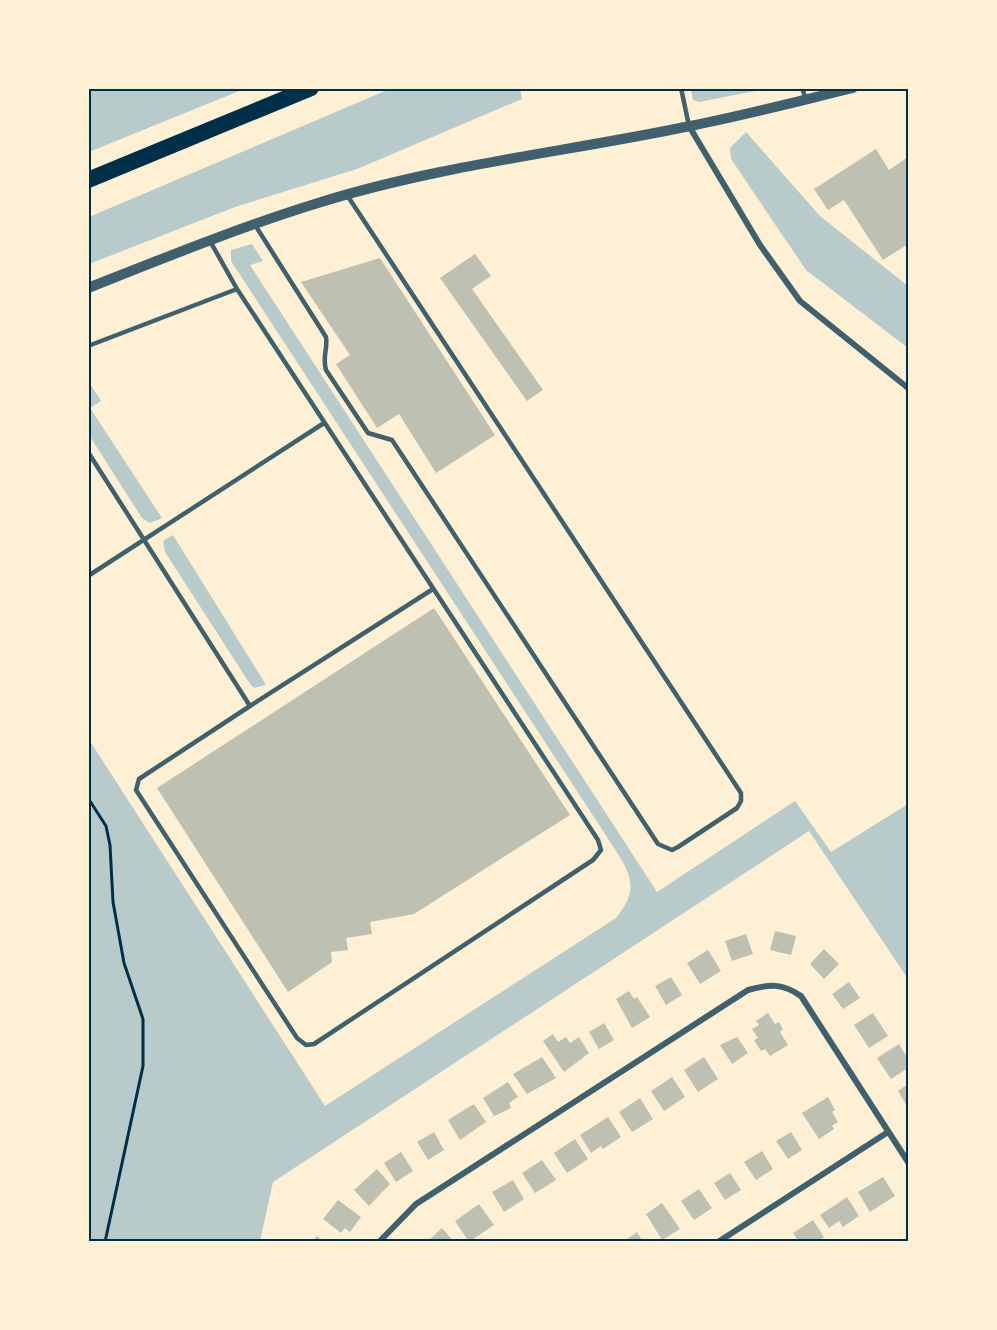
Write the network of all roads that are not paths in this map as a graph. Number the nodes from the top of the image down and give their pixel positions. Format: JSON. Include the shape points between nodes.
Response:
{"nodes":[{"id":1,"x":311,"y":88,"type":"edge"},
{"id":2,"x":681,"y":88,"type":"edge"},
{"id":3,"x":853,"y":88,"type":"edge"},
{"id":4,"x":804,"y":94,"type":"edge"},
{"id":5,"x":689,"y":126,"type":"junction"},
{"id":6,"x":88,"y":180,"type":"edge"},
{"id":7,"x":347,"y":195,"type":"junction"},
{"id":8,"x":255,"y":225,"type":"junction"},
{"id":9,"x":210,"y":241,"type":"junction"},
{"id":10,"x":88,"y":288,"type":"edge"},
{"id":11,"x":237,"y":289,"type":"junction"},
{"id":12,"x":88,"y":346,"type":"edge"},
{"id":13,"x":909,"y":388,"type":"edge"},
{"id":14,"x":324,"y":423,"type":"junction"},
{"id":15,"x":88,"y":452,"type":"edge"},
{"id":16,"x":144,"y":539,"type":"junction"},
{"id":17,"x":88,"y":576,"type":"edge"},
{"id":18,"x":433,"y":588,"type":"junction"},
{"id":19,"x":250,"y":706,"type":"junction"},
{"id":20,"x":888,"y":1132,"type":"junction"},
{"id":21,"x":909,"y":1162,"type":"edge"},
{"id":22,"x":379,"y":1242,"type":"edge"},
{"id":23,"x":718,"y":1242,"type":"edge"}],
"edges":[{"from":1,"to":6,"type":"highway"},
{"from":2,"to":5,"type":"lane"},
{"from":3,"to":4,"type":"street"},
{"from":4,"to":5,"type":"street"},
{"from":5,"to":7,"type":"street","via":[[473,164]]},
{"from":5,"to":13,"type":"street","via":[[760,245],[800,301]]},
{"from":7,"to":8,"type":"street"},
{"from":7,"to":8,"type":"lane","via":[[741,793],[737,808],[678,847],[672,850],[658,844],[392,440],[368,434],[326,370],[326,337]]},
{"from":8,"to":9,"type":"street"},
{"from":9,"to":10,"type":"street"},
{"from":9,"to":11,"type":"lane"},
{"from":11,"to":12,"type":"lane"},
{"from":11,"to":14,"type":"lane"},
{"from":14,"to":16,"type":"lane"},
{"from":14,"to":18,"type":"lane"},
{"from":15,"to":16,"type":"lane"},
{"from":16,"to":17,"type":"lane"},
{"from":16,"to":19,"type":"lane"},
{"from":18,"to":19,"type":"lane"},
{"from":18,"to":19,"type":"lane","via":[[601,850],[593,860],[310,1045],[297,1038],[136,790],[139,779]]},
{"from":20,"to":21,"type":"street"},
{"from":20,"to":22,"type":"street","via":[[801,996],[787,986],[768,984],[748,990],[416,1204]]},
{"from":20,"to":23,"type":"street"}]}
